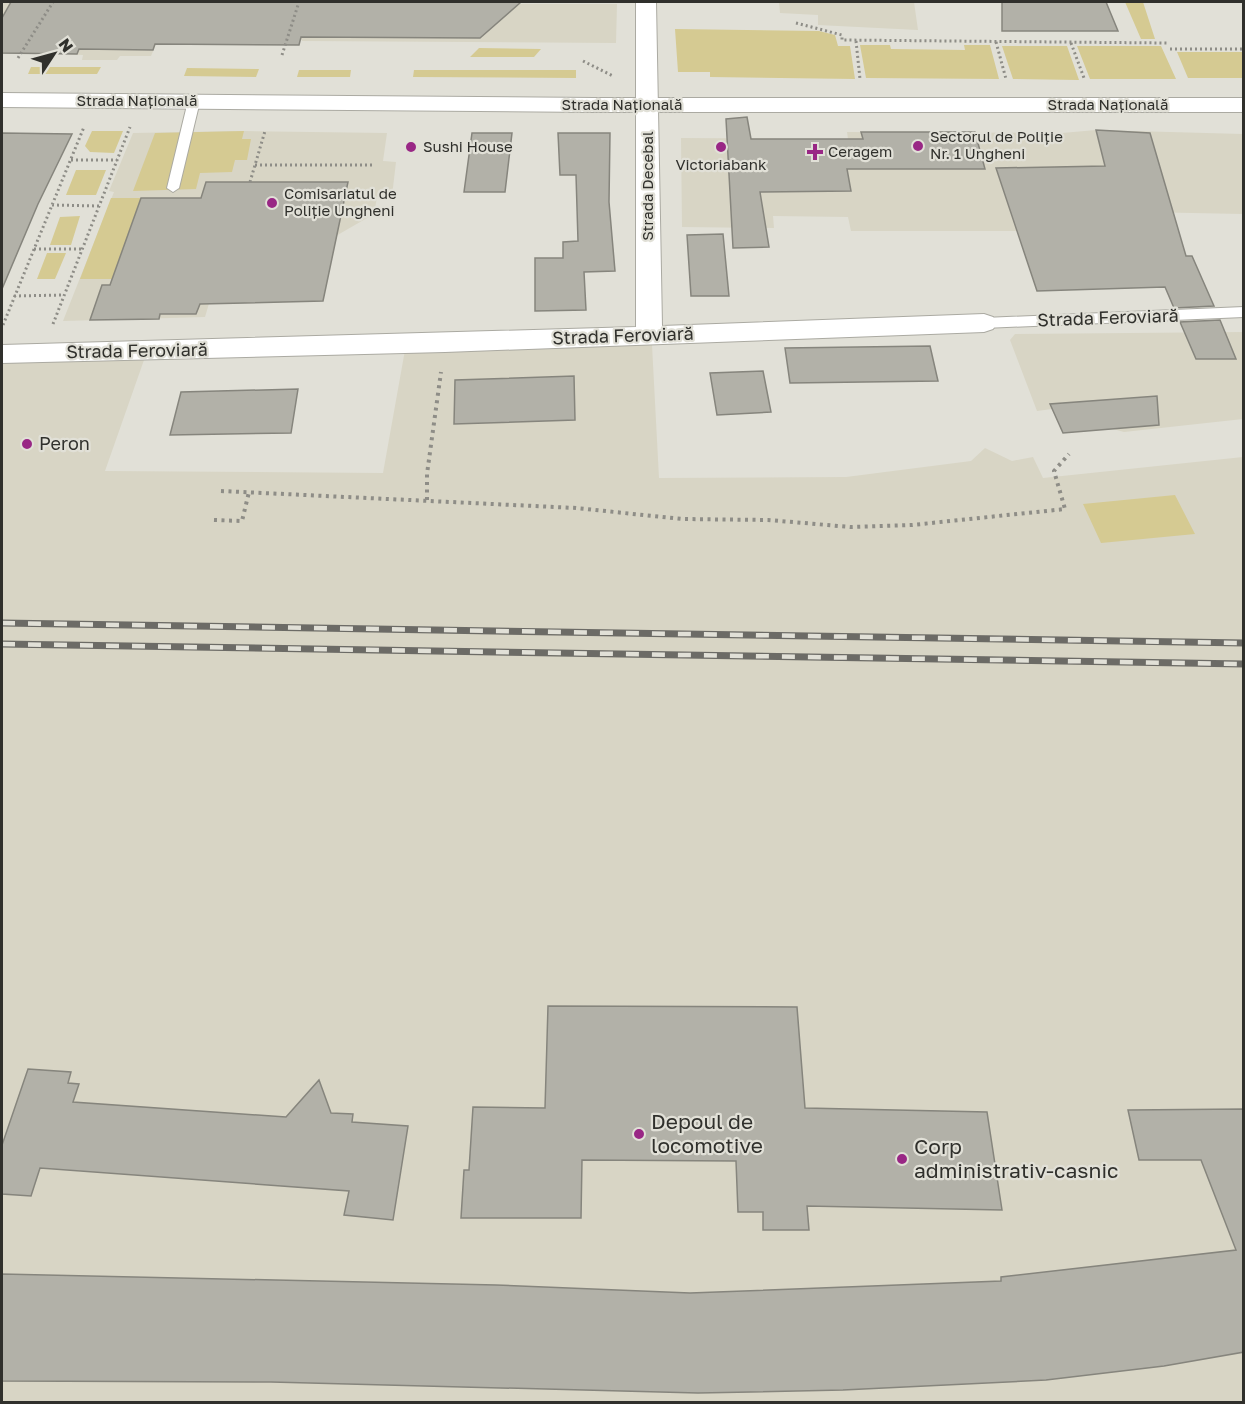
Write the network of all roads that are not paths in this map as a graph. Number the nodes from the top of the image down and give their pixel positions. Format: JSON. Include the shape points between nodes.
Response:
{"nodes":[{"id":1,"x":646,"y":2,"type":"edge"},
{"id":2,"x":2,"y":100,"type":"edge"},
{"id":3,"x":194,"y":101,"type":"junction"},
{"id":4,"x":647,"y":105,"type":"junction"},
{"id":5,"x":1244,"y":105,"type":"edge"},
{"id":6,"x":173,"y":188,"type":"dead end"},
{"id":7,"x":1244,"y":312,"type":"edge"},
{"id":8,"x":984,"y":323,"type":"joint"},
{"id":9,"x":649,"y":335,"type":"junction"},
{"id":10,"x":2,"y":354,"type":"edge"}],
"edges":[{"from":1,"to":4,"type":"street","name":"Strada Decebal"},
{"from":2,"to":3,"type":"street","name":"Strada Națională"},
{"from":3,"to":4,"type":"street","name":"Strada Națională"},
{"from":3,"to":6,"type":"lane"},
{"from":4,"to":5,"type":"street","name":"Strada Națională"},
{"from":4,"to":9,"type":"street","name":"Strada Decebal"},
{"from":7,"to":8,"type":"lane","name":"Strada Feroviară"},
{"from":8,"to":9,"type":"street","name":"Strada Feroviară"},
{"from":9,"to":10,"type":"street","name":"Strada Feroviară"}]}
